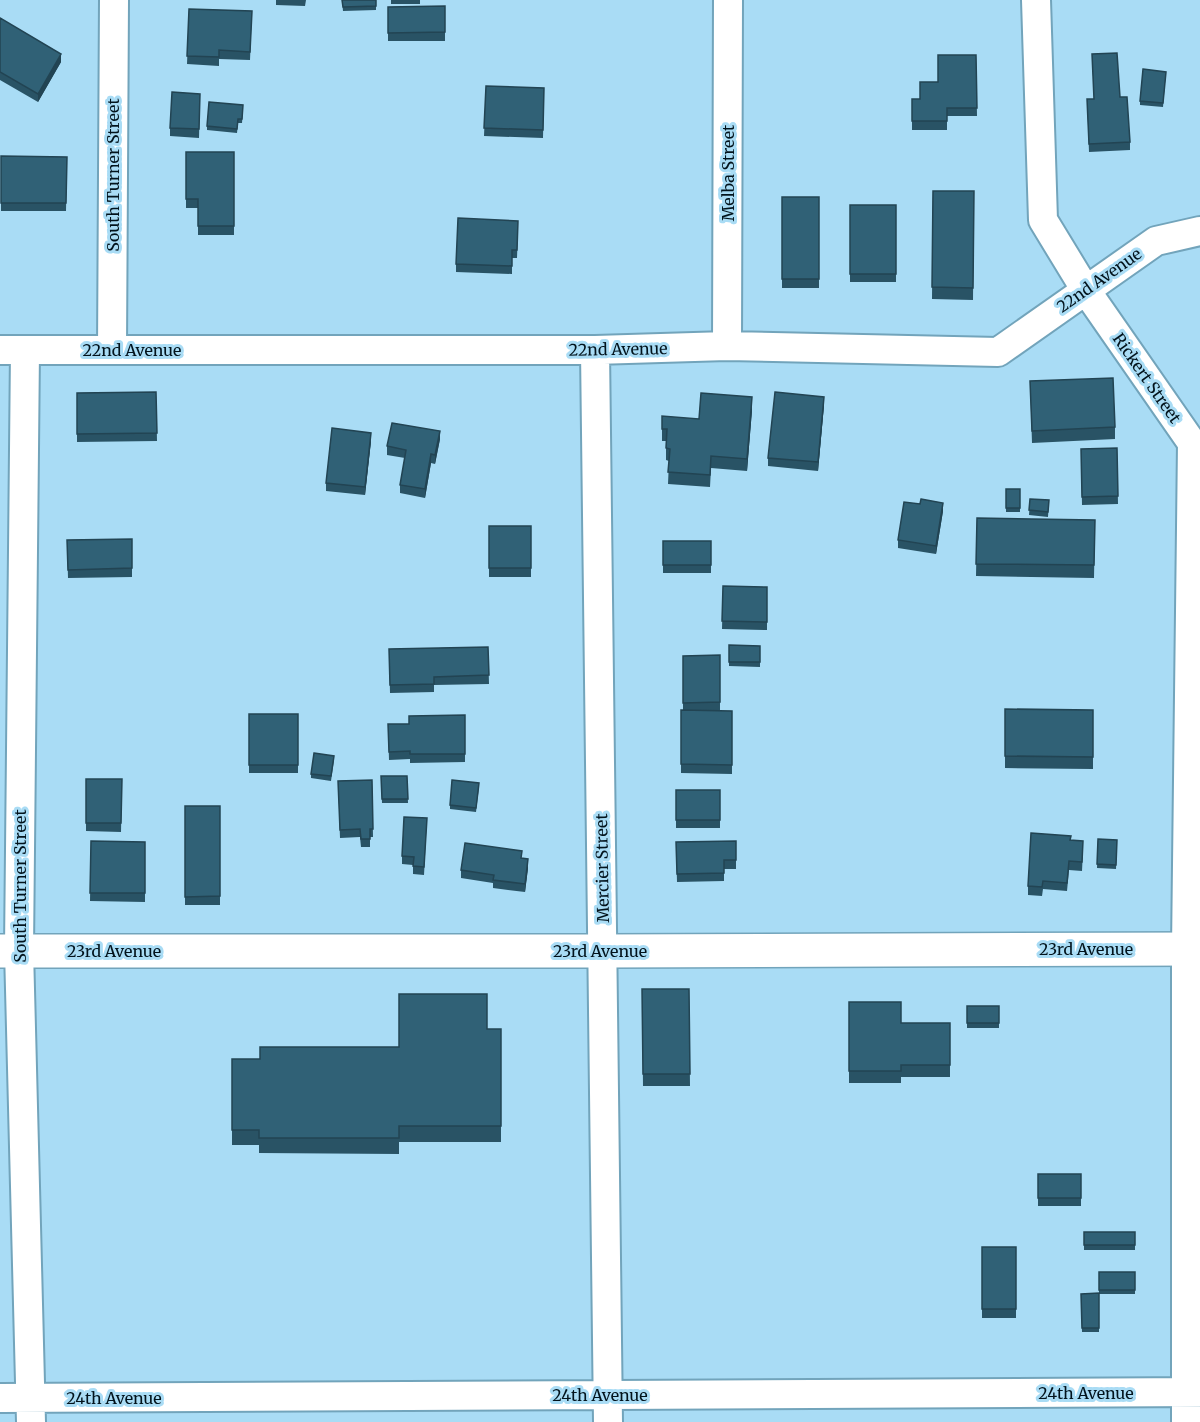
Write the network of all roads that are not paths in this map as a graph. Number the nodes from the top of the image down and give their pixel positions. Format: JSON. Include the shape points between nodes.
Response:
{"nodes":[{"id":1,"x":114,"y":0,"type":"edge"},
{"id":2,"x":728,"y":0,"type":"edge"},
{"id":3,"x":1036,"y":0,"type":"edge"},
{"id":4,"x":1200,"y":231,"type":"edge"},
{"id":5,"x":1085,"y":289,"type":"junction"},
{"id":6,"x":727,"y":346,"type":"junction"},
{"id":7,"x":13,"y":350,"type":"edge"},
{"id":8,"x":112,"y":351,"type":"junction"},
{"id":9,"x":595,"y":351,"type":"junction"},
{"id":10,"x":1193,"y":949,"type":"edge"},
{"id":11,"x":9,"y":951,"type":"edge"},
{"id":12,"x":603,"y":951,"type":"junction"},
{"id":13,"x":1194,"y":1392,"type":"edge"},
{"id":14,"x":0,"y":1398,"type":"edge"},
{"id":15,"x":608,"y":1408,"type":"edge"},
{"id":16,"x":31,"y":1410,"type":"edge"},
{"id":17,"x":1186,"y":1422,"type":"edge"}],
"edges":[{"from":1,"to":8,"type":"street","name":"South Turner Street"},
{"from":2,"to":6,"type":"street","name":"Melba Street"},
{"from":3,"to":5,"type":"street","name":"Rickert Street","via":[[1043,220]]},
{"from":4,"to":5,"type":"street","name":"22nd Avenue","via":[[1156,241]]},
{"from":5,"to":6,"type":"street","name":"22nd Avenue","via":[[998,352]]},
{"from":5,"to":10,"type":"street","name":"Rickert Street","via":[[1192,443]]},
{"from":6,"to":9,"type":"street","name":"22nd Avenue"},
{"from":7,"to":8,"type":"street","name":"22nd Avenue"},
{"from":7,"to":11,"type":"street","name":"South Turner Street"},
{"from":8,"to":9,"type":"street","name":"22nd Avenue"},
{"from":9,"to":12,"type":"street","name":"Mercier Street"},
{"from":10,"to":12,"type":"street","name":"23rd Avenue"},
{"from":10,"to":13,"type":"street","name":"Rickert Street"},
{"from":11,"to":12,"type":"street","name":"23rd Avenue"},
{"from":11,"to":16,"type":"street","name":"South Turner Street"},
{"from":12,"to":15,"type":"street","name":"Mercier Street"},
{"from":13,"to":15,"type":"street","name":"24th Avenue"},
{"from":13,"to":17,"type":"street","name":"Rickert Street"},
{"from":14,"to":16,"type":"street","name":"24th Avenue"},
{"from":15,"to":16,"type":"street","name":"24th Avenue"}]}
